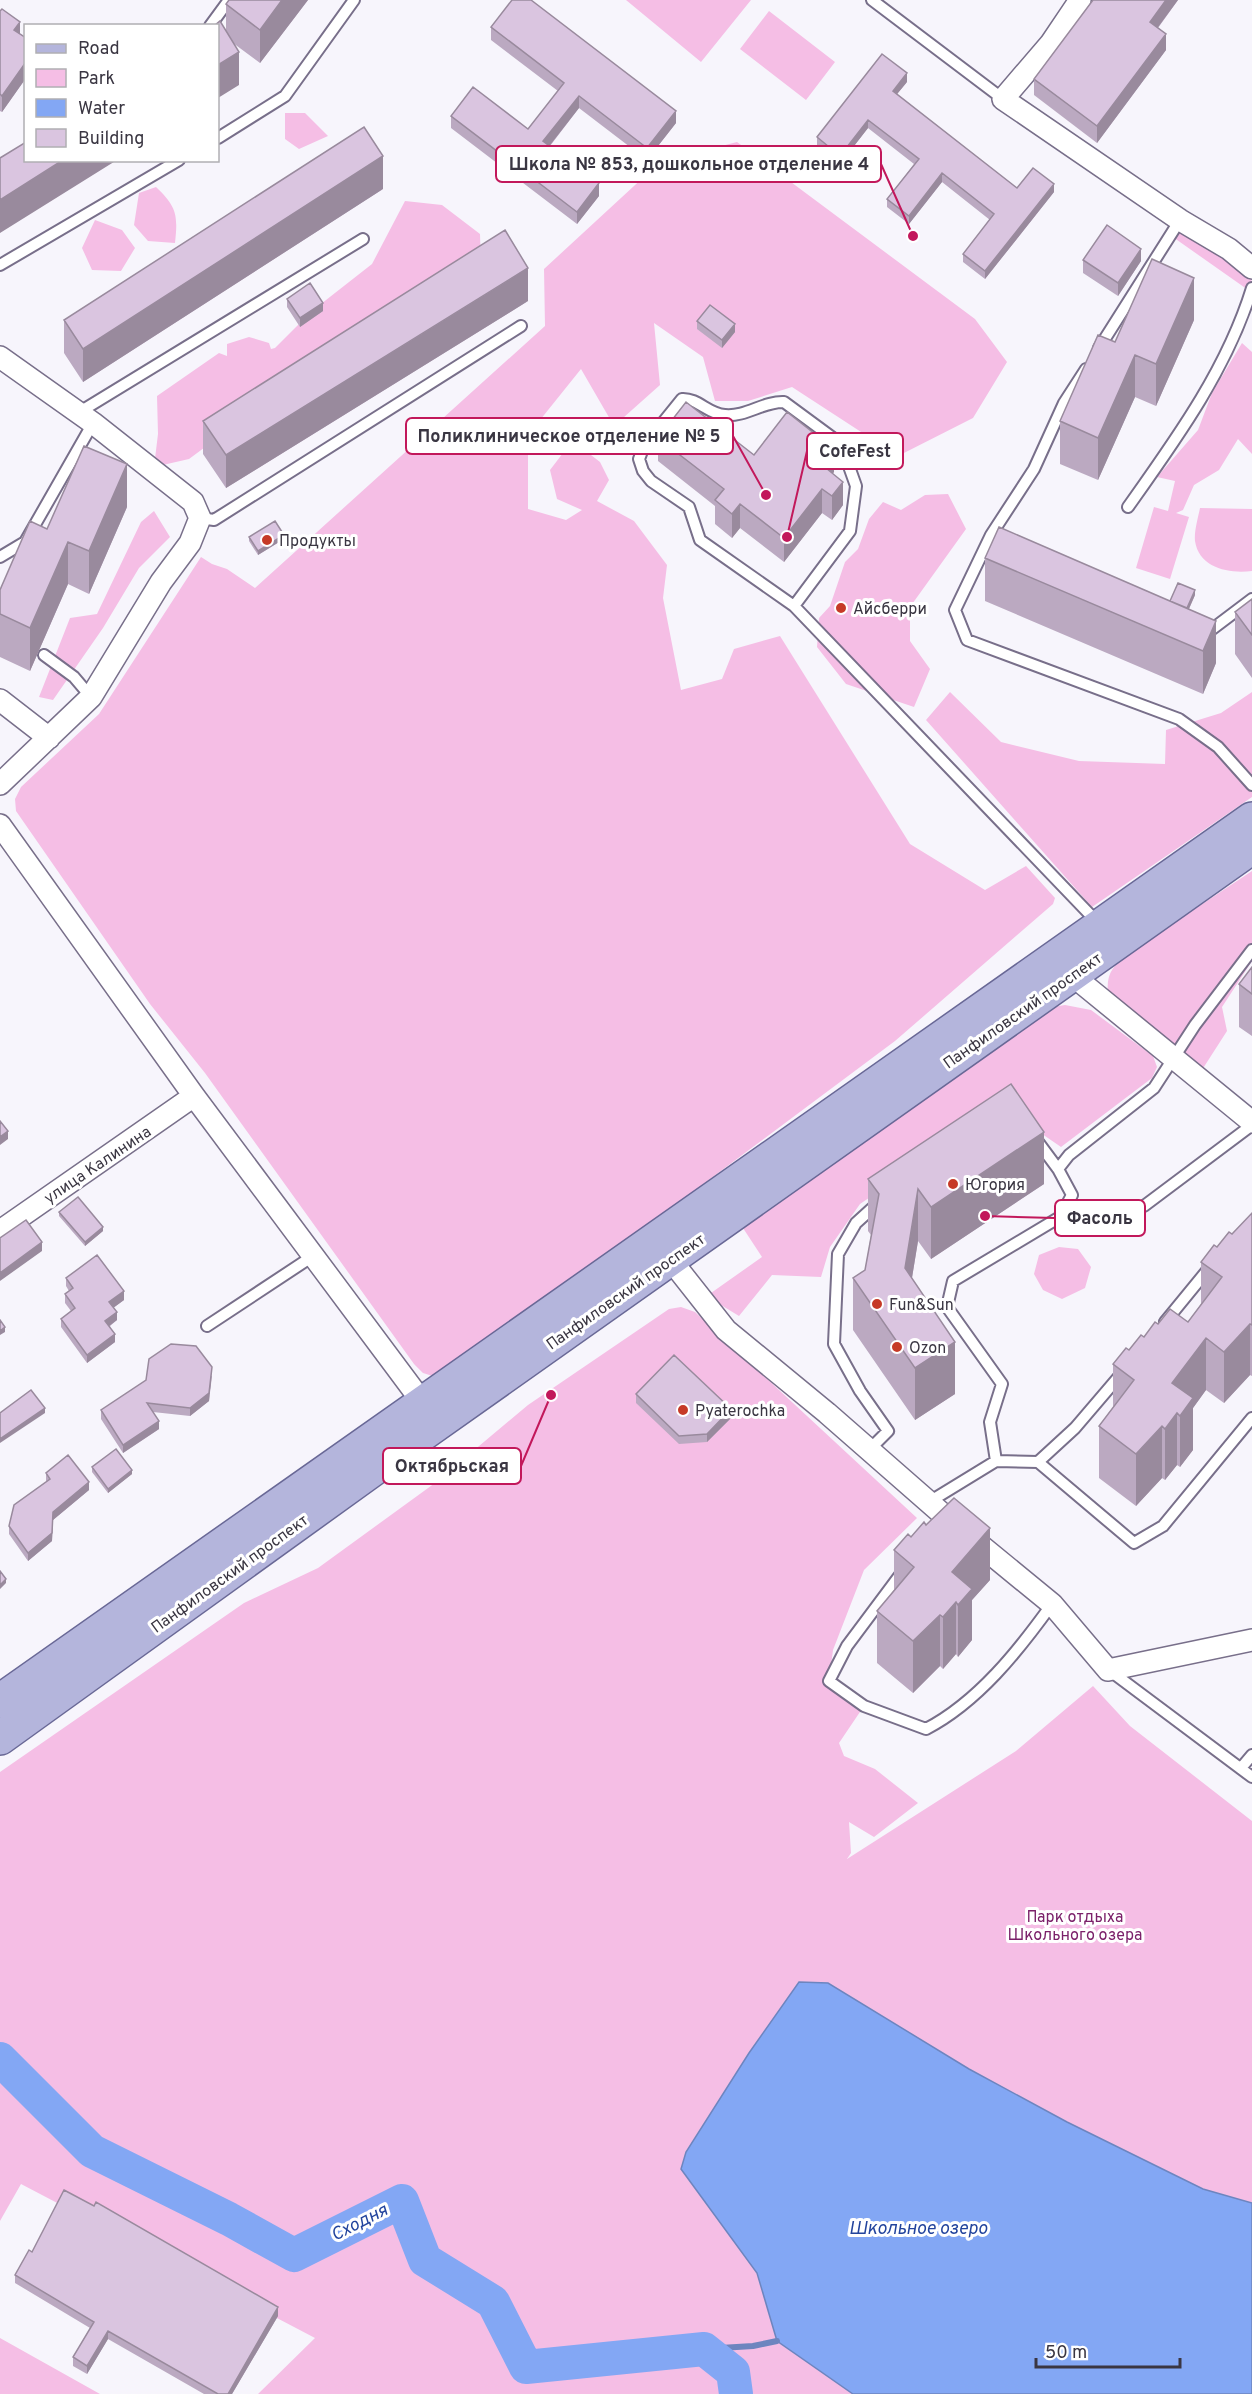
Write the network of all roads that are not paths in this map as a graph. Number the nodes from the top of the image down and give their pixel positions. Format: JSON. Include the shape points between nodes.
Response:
{"nodes":[{"id":1,"x":229,"y":0,"type":"edge"},
{"id":2,"x":354,"y":0,"type":"edge"},
{"id":3,"x":872,"y":0,"type":"edge"},
{"id":4,"x":1080,"y":0,"type":"edge"},
{"id":5,"x":211,"y":24,"type":"edge"},
{"id":6,"x":1003,"y":99,"type":"junction"},
{"id":7,"x":219,"y":137,"type":"edge"},
{"id":8,"x":176,"y":162,"type":"edge"},
{"id":9,"x":1180,"y":219,"type":"junction"},
{"id":10,"x":363,"y":239,"type":"dead end"},
{"id":11,"x":0,"y":265,"type":"edge"},
{"id":12,"x":1252,"y":268,"type":"edge"},
{"id":13,"x":1252,"y":288,"type":"edge"},
{"id":14,"x":521,"y":326,"type":"dead end"},
{"id":15,"x":0,"y":357,"type":"edge"},
{"id":16,"x":86,"y":418,"type":"junction"},
{"id":17,"x":1128,"y":507,"type":"dead end"},
{"id":18,"x":200,"y":519,"type":"junction"},
{"id":19,"x":0,"y":557,"type":"edge"},
{"id":20,"x":1252,"y":599,"type":"edge"},
{"id":21,"x":794,"y":606,"type":"junction"},
{"id":22,"x":1193,"y":630,"type":"edge"},
{"id":23,"x":44,"y":655,"type":"dead end"},
{"id":24,"x":91,"y":697,"type":"junction"},
{"id":25,"x":0,"y":700,"type":"edge"},
{"id":26,"x":49,"y":738,"type":"junction"},
{"id":27,"x":0,"y":784,"type":"edge"},
{"id":28,"x":1252,"y":785,"type":"edge"},
{"id":29,"x":1252,"y":819,"type":"edge"},
{"id":30,"x":0,"y":825,"type":"edge"},
{"id":31,"x":1252,"y":847,"type":"edge"},
{"id":32,"x":1099,"y":924,"type":"junction"},
{"id":33,"x":1252,"y":950,"type":"edge"},
{"id":34,"x":1072,"y":975,"type":"junction"},
{"id":35,"x":1173,"y":1060,"type":"junction"},
{"id":36,"x":194,"y":1096,"type":"junction"},
{"id":37,"x":1252,"y":1124,"type":"edge"},
{"id":38,"x":1028,"y":1131,"type":"edge"},
{"id":39,"x":1058,"y":1169,"type":"junction"},
{"id":40,"x":888,"y":1194,"type":"edge"},
{"id":41,"x":1144,"y":1206,"type":"dead end"},
{"id":42,"x":0,"y":1231,"type":"edge"},
{"id":43,"x":1220,"y":1255,"type":"edge"},
{"id":44,"x":313,"y":1256,"type":"junction"},
{"id":45,"x":670,"y":1259,"type":"junction"},
{"id":46,"x":207,"y":1326,"type":"dead end"},
{"id":47,"x":1156,"y":1334,"type":"edge"},
{"id":48,"x":1127,"y":1368,"type":"edge"},
{"id":49,"x":423,"y":1403,"type":"junction"},
{"id":50,"x":1252,"y":1418,"type":"edge"},
{"id":51,"x":869,"y":1450,"type":"junction"},
{"id":52,"x":996,"y":1461,"type":"junction"},
{"id":53,"x":1038,"y":1462,"type":"junction"},
{"id":54,"x":929,"y":1502,"type":"junction"},
{"id":55,"x":912,"y":1561,"type":"edge"},
{"id":56,"x":1052,"y":1604,"type":"junction"},
{"id":57,"x":1252,"y":1640,"type":"edge"},
{"id":58,"x":1108,"y":1670,"type":"junction"},
{"id":59,"x":0,"y":1701,"type":"edge"},
{"id":60,"x":0,"y":1738,"type":"edge"},
{"id":61,"x":1252,"y":1755,"type":"edge"},
{"id":62,"x":1241,"y":1768,"type":"junction"},
{"id":63,"x":1252,"y":1777,"type":"edge"}],
"edges":[{"from":1,"to":5,"type":"lane"},
{"from":2,"to":7,"type":"lane","via":[[285,96]]},
{"from":3,"to":6,"type":"lane"},
{"from":4,"to":6,"type":"street"},
{"from":6,"to":9,"type":"street"},
{"from":8,"to":11,"type":"lane"},
{"from":9,"to":12,"type":"street"},
{"from":9,"to":28,"type":"lane","via":[[1064,403],[1034,469],[955,610],[967,640],[1179,719],[1218,747]]},
{"from":10,"to":16,"type":"lane"},
{"from":13,"to":17,"type":"lane","via":[[1240,327],[1186,426]]},
{"from":14,"to":18,"type":"lane","via":[[214,520]]},
{"from":15,"to":16,"type":"street"},
{"from":16,"to":18,"type":"street","via":[[193,502]]},
{"from":16,"to":19,"type":"lane","via":[[25,542]]},
{"from":18,"to":24,"type":"street","via":[[190,543],[161,582]]},
{"from":20,"to":22,"type":"lane","via":[[1203,635]]},
{"from":21,"to":21,"type":"lane","via":[[850,531],[856,486],[841,444],[784,402],[735,416],[722,415],[691,399],[682,399],[644,446],[639,459],[643,471],[689,507],[700,540]]},
{"from":21,"to":32,"type":"lane"},
{"from":23,"to":24,"type":"lane","via":[[74,677]]},
{"from":24,"to":26,"type":"street"},
{"from":25,"to":26,"type":"street"},
{"from":26,"to":27,"type":"street"},
{"from":29,"to":32,"type":"main road","name":"Панфиловский проспект"},
{"from":30,"to":36,"type":"street"},
{"from":31,"to":34,"type":"main road","name":"Панфиловский проспект"},
{"from":32,"to":49,"type":"main road","name":"Панфиловский проспект"},
{"from":33,"to":35,"type":"lane"},
{"from":34,"to":35,"type":"street"},
{"from":34,"to":45,"type":"main road","name":"Панфиловский проспект"},
{"from":35,"to":37,"type":"street"},
{"from":35,"to":39,"type":"lane","via":[[1154,1088],[1069,1155]]},
{"from":36,"to":42,"type":"street","name":"улица Калинина"},
{"from":36,"to":44,"type":"street"},
{"from":37,"to":41,"type":"lane"},
{"from":38,"to":39,"type":"lane"},
{"from":39,"to":52,"type":"lane","via":[[1072,1195],[1060,1217],[953,1281],[947,1306],[1002,1384],[990,1422]]},
{"from":40,"to":51,"type":"lane","via":[[856,1223],[838,1254],[834,1344],[888,1431]]},
{"from":43,"to":47,"type":"lane"},
{"from":44,"to":46,"type":"lane"},
{"from":44,"to":49,"type":"street"},
{"from":45,"to":51,"type":"street","via":[[726,1330]]},
{"from":45,"to":60,"type":"main road","name":"Панфиловский проспект"},
{"from":48,"to":53,"type":"lane","via":[[1075,1428]]},
{"from":49,"to":59,"type":"main road","name":"Панфиловский проспект"},
{"from":50,"to":53,"type":"lane","via":[[1163,1526],[1134,1543]]},
{"from":51,"to":54,"type":"street"},
{"from":52,"to":53,"type":"lane"},
{"from":52,"to":54,"type":"lane"},
{"from":54,"to":56,"type":"street","via":[[943,1522]]},
{"from":55,"to":56,"type":"lane","via":[[847,1646],[829,1681],[864,1706],[926,1729],[948,1718],[1015,1655]]},
{"from":56,"to":58,"type":"street"},
{"from":57,"to":58,"type":"street"},
{"from":58,"to":62,"type":"lane"},
{"from":61,"to":62,"type":"lane"},
{"from":62,"to":63,"type":"lane"}]}
